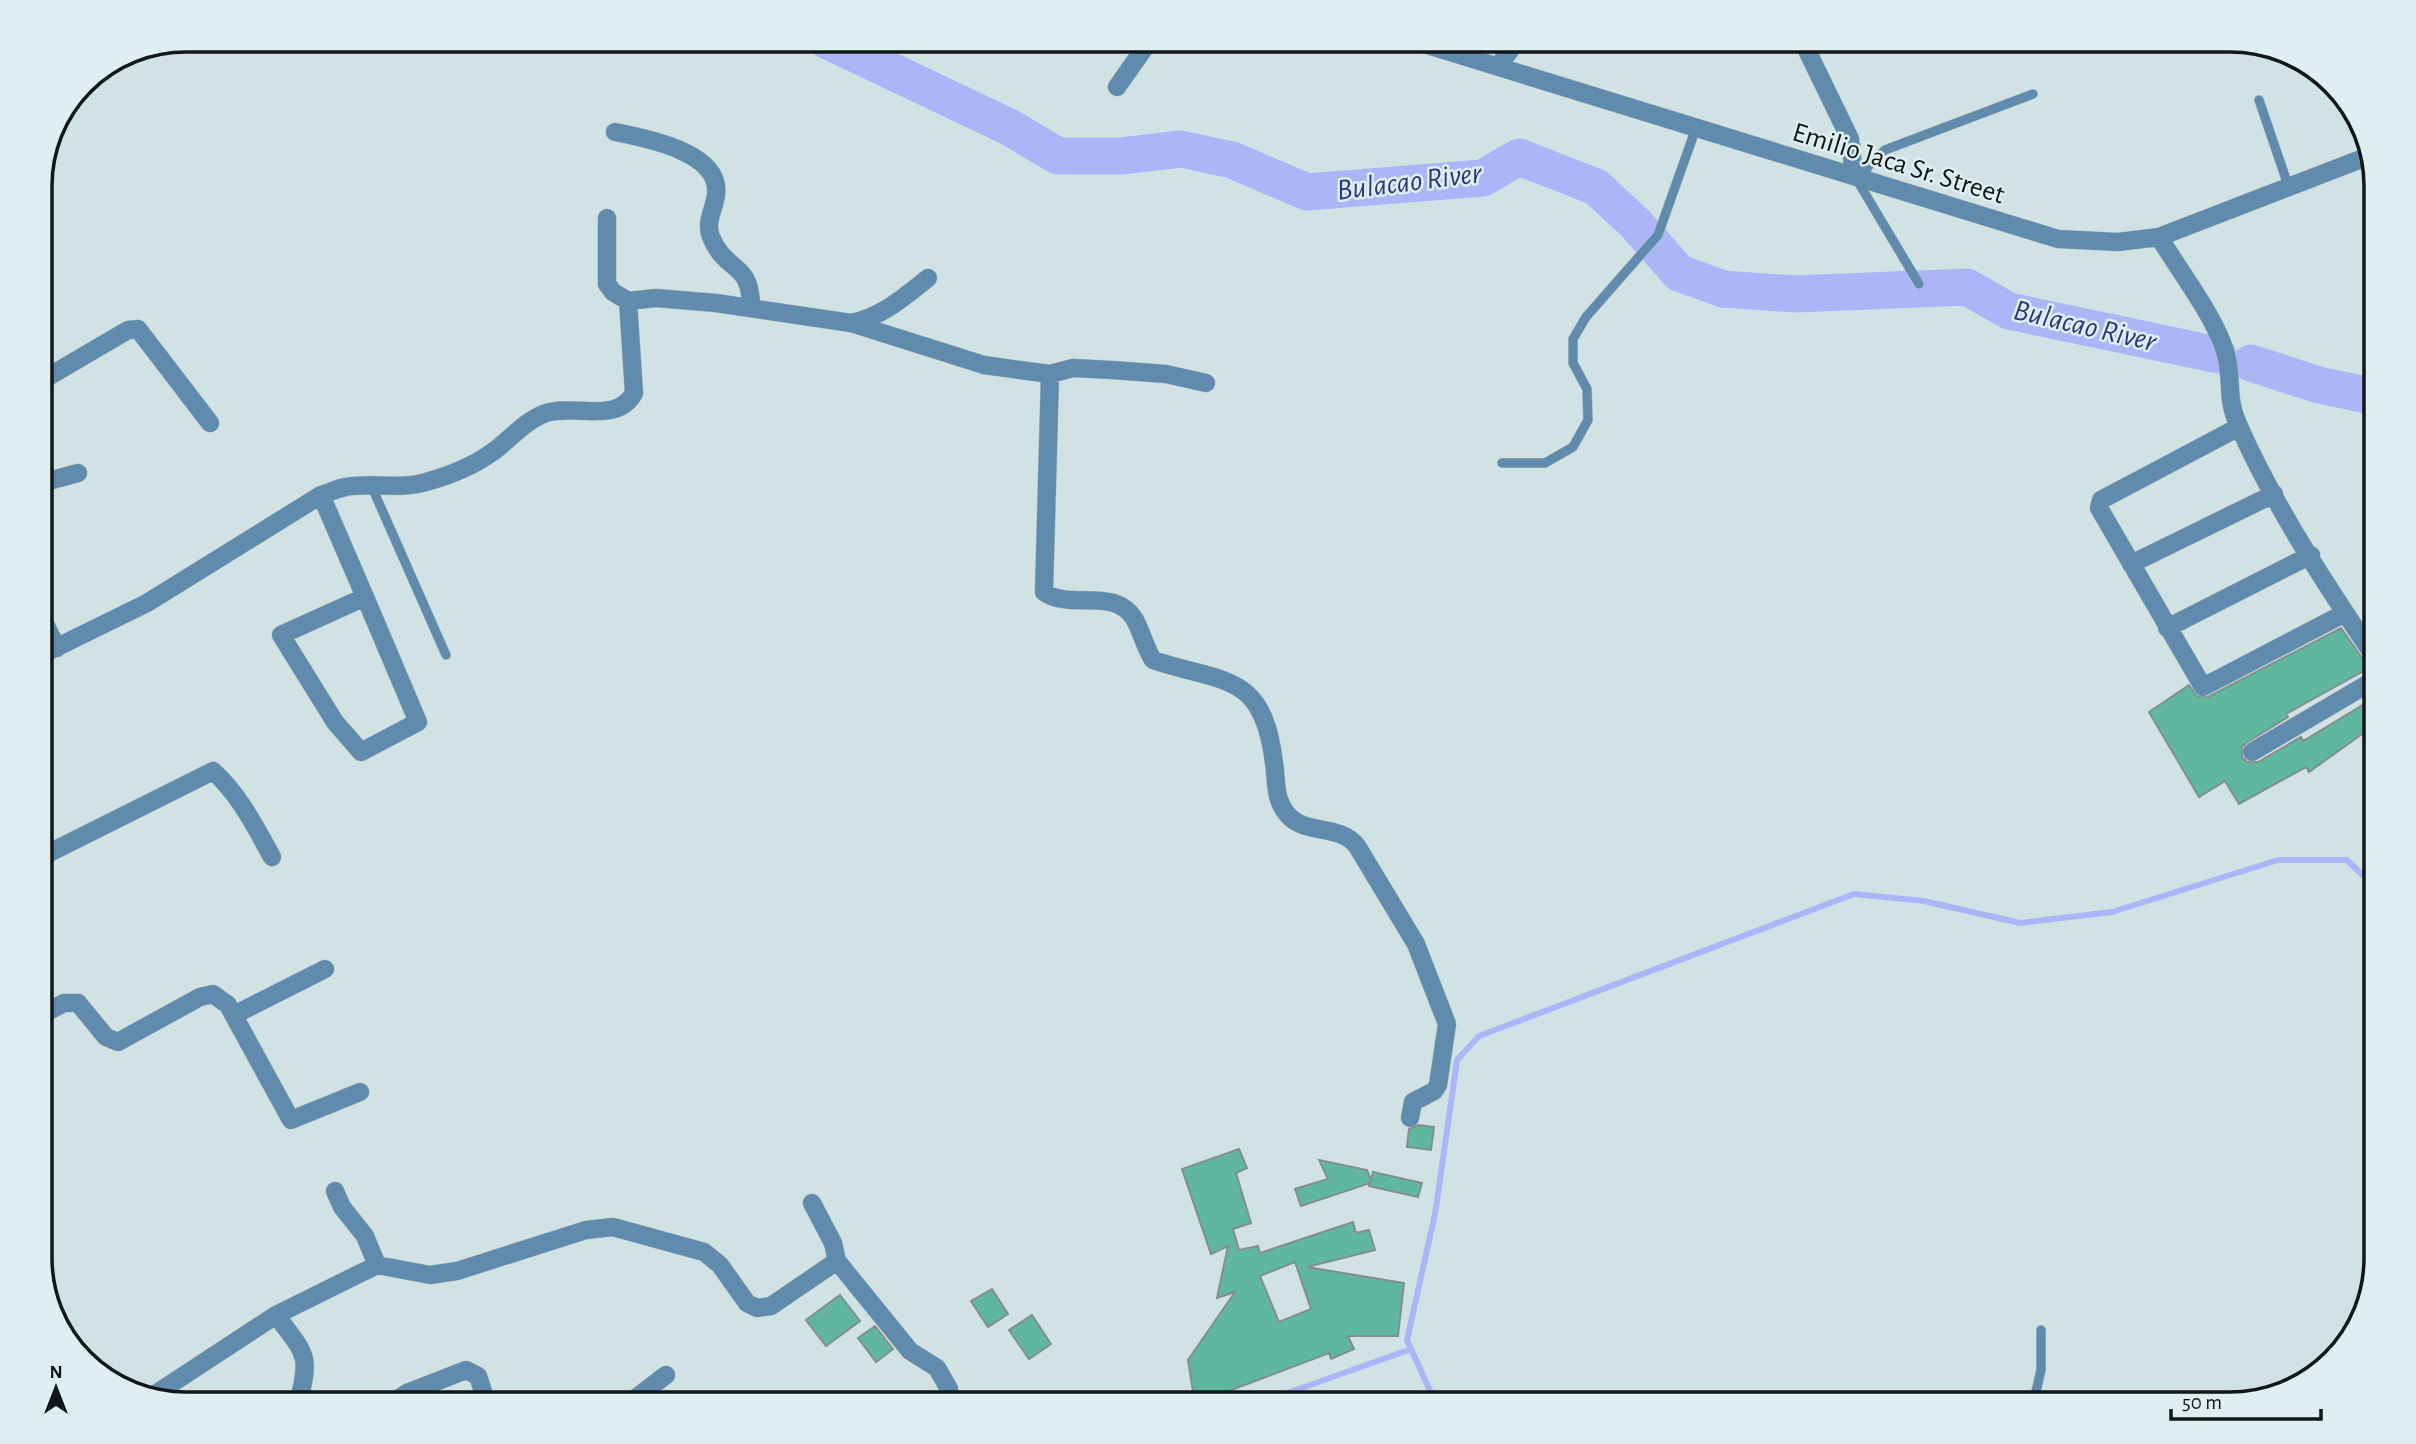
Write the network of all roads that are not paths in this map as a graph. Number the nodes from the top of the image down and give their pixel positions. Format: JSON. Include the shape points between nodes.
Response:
{"nodes":[{"id":1,"x":1142,"y":52,"type":"edge"},
{"id":2,"x":1451,"y":52,"type":"edge"},
{"id":3,"x":1509,"y":52,"type":"edge"},
{"id":4,"x":1808,"y":52,"type":"edge"},
{"id":5,"x":1498,"y":66,"type":"junction"},
{"id":6,"x":1117,"y":87,"type":"dead end"},
{"id":7,"x":2033,"y":94,"type":"dead end"},
{"id":8,"x":2259,"y":100,"type":"dead end"},
{"id":9,"x":1696,"y":128,"type":"junction"},
{"id":10,"x":615,"y":132,"type":"dead end"},
{"id":11,"x":2361,"y":159,"type":"edge"},
{"id":12,"x":1858,"y":176,"type":"junction"},
{"id":13,"x":2290,"y":188,"type":"junction"},
{"id":14,"x":607,"y":218,"type":"dead end"},
{"id":15,"x":2160,"y":237,"type":"junction"},
{"id":16,"x":928,"y":278,"type":"dead end"},
{"id":17,"x":1919,"y":284,"type":"dead end"},
{"id":18,"x":628,"y":300,"type":"junction"},
{"id":19,"x":751,"y":308,"type":"junction"},
{"id":20,"x":851,"y":323,"type":"junction"},
{"id":21,"x":53,"y":374,"type":"edge"},
{"id":22,"x":1050,"y":374,"type":"junction"},
{"id":23,"x":1206,"y":383,"type":"dead end"},
{"id":24,"x":210,"y":423,"type":"dead end"},
{"id":25,"x":2239,"y":428,"type":"junction"},
{"id":26,"x":1502,"y":463,"type":"dead end"},
{"id":27,"x":78,"y":473,"type":"dead end"},
{"id":28,"x":53,"y":480,"type":"edge"},
{"id":29,"x":371,"y":485,"type":"junction"},
{"id":30,"x":2274,"y":494,"type":"junction"},
{"id":31,"x":321,"y":495,"type":"junction"},
{"id":32,"x":2311,"y":555,"type":"junction"},
{"id":33,"x":2131,"y":564,"type":"junction"},
{"id":34,"x":365,"y":597,"type":"junction"},
{"id":35,"x":2345,"y":613,"type":"junction"},
{"id":36,"x":2167,"y":628,"type":"junction"},
{"id":37,"x":2363,"y":640,"type":"edge"},
{"id":38,"x":53,"y":650,"type":"edge"},
{"id":39,"x":446,"y":655,"type":"dead end"},
{"id":40,"x":2363,"y":686,"type":"edge"},
{"id":41,"x":2252,"y":752,"type":"dead end"},
{"id":42,"x":53,"y":851,"type":"edge"},
{"id":43,"x":272,"y":857,"type":"dead end"},
{"id":44,"x":325,"y":969,"type":"dead end"},
{"id":45,"x":53,"y":1009,"type":"edge"},
{"id":46,"x":234,"y":1015,"type":"junction"},
{"id":47,"x":360,"y":1092,"type":"dead end"},
{"id":48,"x":1410,"y":1118,"type":"dead end"},
{"id":49,"x":335,"y":1191,"type":"dead end"},
{"id":50,"x":812,"y":1203,"type":"dead end"},
{"id":51,"x":838,"y":1261,"type":"junction"},
{"id":52,"x":377,"y":1265,"type":"junction"},
{"id":53,"x":276,"y":1315,"type":"junction"},
{"id":54,"x":2041,"y":1330,"type":"dead end"},
{"id":55,"x":666,"y":1375,"type":"dead end"},
{"id":56,"x":163,"y":1389,"type":"edge"},
{"id":57,"x":302,"y":1392,"type":"edge"},
{"id":58,"x":410,"y":1392,"type":"edge"},
{"id":59,"x":483,"y":1392,"type":"edge"},
{"id":60,"x":644,"y":1392,"type":"edge"},
{"id":61,"x":949,"y":1392,"type":"edge"},
{"id":62,"x":2036,"y":1392,"type":"edge"}],
"edges":[{"from":1,"to":6,"type":"street"},
{"from":2,"to":5,"type":"street","name":"Emilio Jaca Sr. Street"},
{"from":3,"to":5,"type":"street"},
{"from":4,"to":12,"type":"street","via":[[1850,139]]},
{"from":5,"to":9,"type":"street","name":"Emilio Jaca Sr. Street"},
{"from":7,"to":12,"type":"lane","via":[[1885,150]]},
{"from":8,"to":13,"type":"lane"},
{"from":9,"to":12,"type":"street","name":"Emilio Jaca Sr. Street"},
{"from":9,"to":26,"type":"lane","via":[[1658,235],[1573,338],[1573,363],[1587,389],[1588,421],[1573,447],[1545,463]]},
{"from":10,"to":19,"type":"street","via":[[680,150],[712,174],[716,195],[708,220],[710,234],[729,264],[746,275]]},
{"from":11,"to":13,"type":"street","name":"Emilio Jaca Sr. Street"},
{"from":12,"to":15,"type":"street","name":"Emilio Jaca Sr. Street","via":[[2058,239],[2118,242]]},
{"from":12,"to":17,"type":"lane"},
{"from":13,"to":15,"type":"street","name":"Emilio Jaca Sr. Street"},
{"from":14,"to":18,"type":"street","via":[[607,284]]},
{"from":15,"to":25,"type":"street","via":[[2223,344],[2232,370],[2230,405]]},
{"from":16,"to":20,"type":"street","via":[[884,311]]},
{"from":18,"to":19,"type":"street","via":[[656,298]]},
{"from":18,"to":29,"type":"street","via":[[634,393],[629,402],[610,411],[545,414],[491,453],[444,477],[422,484]]},
{"from":19,"to":20,"type":"street"},
{"from":20,"to":22,"type":"street","via":[[984,365]]},
{"from":21,"to":24,"type":"street","via":[[138,328]]},
{"from":22,"to":23,"type":"street","via":[[1073,369],[1112,370]]},
{"from":22,"to":48,"type":"street","via":[[1044,592],[1053,598],[1121,605],[1135,620],[1153,660],[1234,681],[1267,724],[1276,797],[1288,816],[1305,825],[1340,831],[1357,846],[1416,944],[1447,1024],[1438,1085],[1413,1102]]},
{"from":25,"to":30,"type":"street"},
{"from":25,"to":33,"type":"street","via":[[2099,502]]},
{"from":27,"to":28,"type":"street"},
{"from":29,"to":31,"type":"street"},
{"from":29,"to":39,"type":"lane"},
{"from":30,"to":32,"type":"street"},
{"from":30,"to":33,"type":"street"},
{"from":31,"to":34,"type":"street"},
{"from":31,"to":38,"type":"street","via":[[147,603]]},
{"from":32,"to":35,"type":"street"},
{"from":32,"to":36,"type":"street"},
{"from":33,"to":36,"type":"street"},
{"from":34,"to":34,"type":"street","via":[[418,722],[361,752],[335,722],[281,635]]},
{"from":35,"to":36,"type":"street","via":[[2203,687]]},
{"from":35,"to":37,"type":"street"},
{"from":40,"to":41,"type":"street"},
{"from":42,"to":43,"type":"street","via":[[213,771],[247,813]]},
{"from":44,"to":46,"type":"street"},
{"from":45,"to":46,"type":"street","via":[[78,1003],[106,1037],[118,1042],[209,994],[223,1000]]},
{"from":46,"to":47,"type":"street","via":[[290,1120]]},
{"from":49,"to":52,"type":"street","via":[[365,1236]]},
{"from":50,"to":51,"type":"street"},
{"from":51,"to":52,"type":"street","via":[[764,1309],[747,1303],[720,1265],[704,1252],[613,1227],[576,1233],[457,1271],[430,1275]]},
{"from":51,"to":61,"type":"street","via":[[910,1351],[937,1368]]},
{"from":52,"to":53,"type":"street"},
{"from":53,"to":56,"type":"street"},
{"from":53,"to":57,"type":"street","via":[[306,1358]]},
{"from":54,"to":62,"type":"lane"},
{"from":55,"to":60,"type":"street"},
{"from":58,"to":59,"type":"street","via":[[466,1370],[478,1376]]}]}
